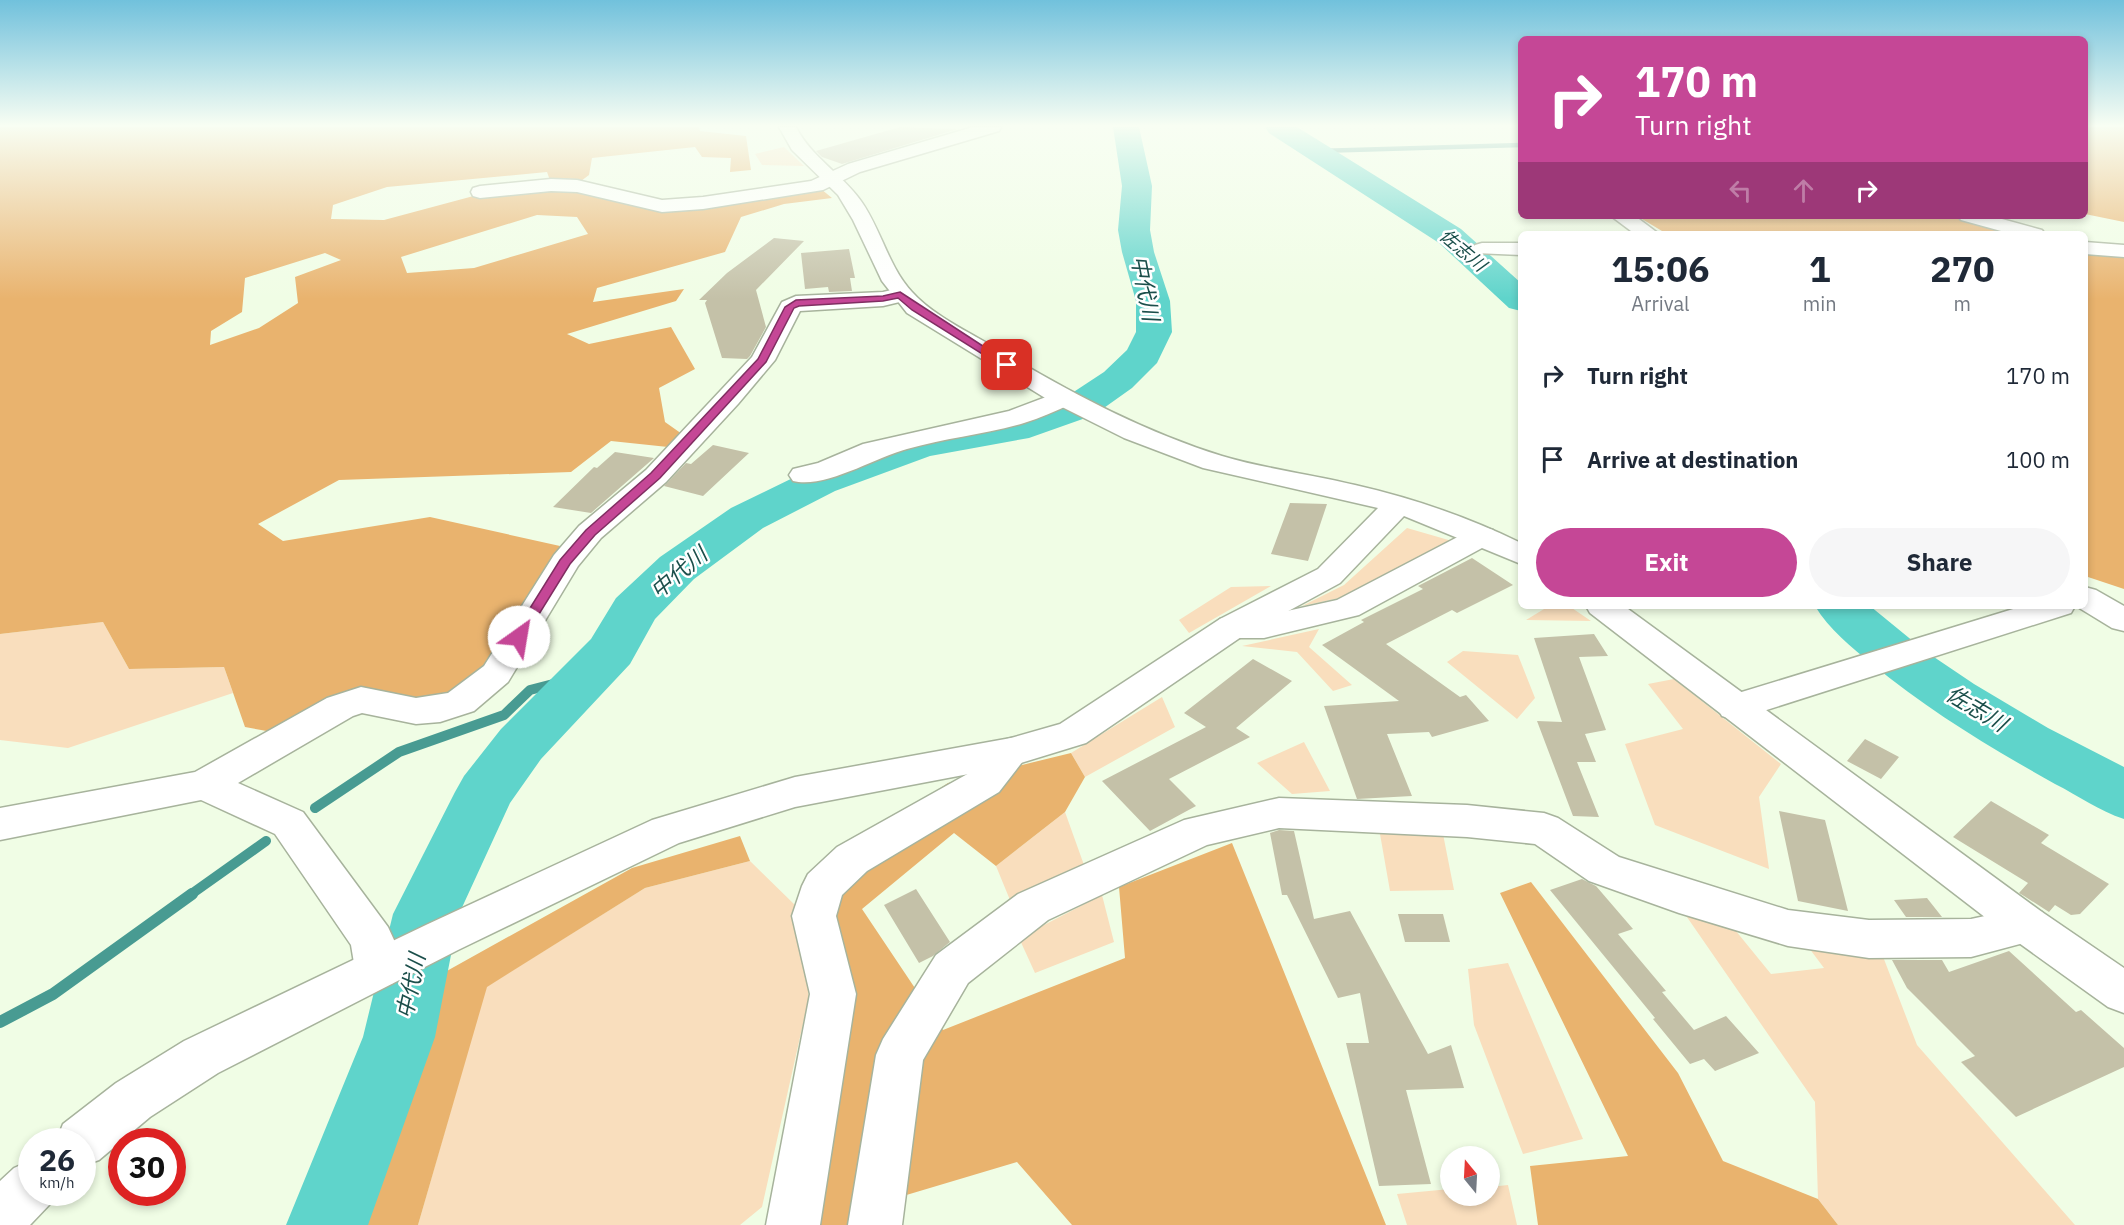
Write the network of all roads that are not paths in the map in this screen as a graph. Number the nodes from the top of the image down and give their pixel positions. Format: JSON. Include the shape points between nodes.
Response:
{"nodes":[{"id":1,"x":820,"y":184,"type":"edge"},
{"id":2,"x":839,"y":184,"type":"edge"},
{"id":3,"x":480,"y":192,"type":"dead end"},
{"id":4,"x":1626,"y":219,"type":"edge"},
{"id":5,"x":1979,"y":219,"type":"edge"},
{"id":6,"x":1644,"y":231,"type":"edge"},
{"id":7,"x":2023,"y":231,"type":"edge"},
{"id":8,"x":2088,"y":248,"type":"edge"},
{"id":9,"x":1482,"y":249,"type":"dead end"},
{"id":10,"x":1518,"y":249,"type":"edge"},
{"id":11,"x":2124,"y":251,"type":"edge"},
{"id":12,"x":900,"y":295,"type":"junction"},
{"id":13,"x":1062,"y":399,"type":"junction"},
{"id":14,"x":803,"y":475,"type":"dead end"},
{"id":15,"x":1398,"y":505,"type":"junction"},
{"id":16,"x":1482,"y":536,"type":"junction"},
{"id":17,"x":1518,"y":554,"type":"edge"},
{"id":18,"x":2088,"y":600,"type":"edge"},
{"id":19,"x":1606,"y":609,"type":"edge"},
{"id":20,"x":2049,"y":609,"type":"edge"},
{"id":21,"x":2124,"y":620,"type":"edge"},
{"id":22,"x":1232,"y":627,"type":"junction"},
{"id":23,"x":1735,"y":707,"type":"junction"},
{"id":24,"x":1011,"y":752,"type":"junction"},
{"id":25,"x":204,"y":784,"type":"junction"},
{"id":26,"x":0,"y":824,"type":"edge"},
{"id":27,"x":2027,"y":925,"type":"junction"},
{"id":28,"x":377,"y":969,"type":"junction"},
{"id":29,"x":2124,"y":993,"type":"edge"},
{"id":30,"x":96,"y":1130,"type":"edge"},
{"id":31,"x":18,"y":1200,"type":"edge"},
{"id":32,"x":0,"y":1218,"type":"edge"},
{"id":33,"x":793,"y":1225,"type":"edge"},
{"id":34,"x":875,"y":1225,"type":"edge"}],
"edges":[{"from":1,"to":3,"type":"street","via":[[754,197],[662,206],[577,186]]},
{"from":2,"to":12,"type":"street"},
{"from":4,"to":6,"type":"street"},
{"from":5,"to":7,"type":"street"},
{"from":8,"to":11,"type":"street"},
{"from":9,"to":10,"type":"street"},
{"from":12,"to":13,"type":"street"},
{"from":12,"to":25,"type":"street","via":[[796,303],[790,307],[763,360],[656,476],[590,532],[565,562],[496,674],[461,702],[416,711],[361,700],[340,706]]},
{"from":13,"to":14,"type":"street","via":[[1016,417],[905,441]]},
{"from":13,"to":15,"type":"street","via":[[1141,437],[1214,462]]},
{"from":15,"to":16,"type":"street"},
{"from":15,"to":22,"type":"street","via":[[1329,576]]},
{"from":16,"to":17,"type":"street"},
{"from":16,"to":22,"type":"street","via":[[1347,608],[1264,627]]},
{"from":18,"to":21,"type":"street"},
{"from":19,"to":23,"type":"street"},
{"from":20,"to":23,"type":"street"},
{"from":22,"to":24,"type":"street","via":[[1073,734]]},
{"from":23,"to":27,"type":"street"},
{"from":24,"to":28,"type":"street","via":[[795,792],[666,831]]},
{"from":24,"to":33,"type":"street","via":[[985,782],[852,859],[823,886],[814,916],[833,994]]},
{"from":25,"to":26,"type":"street"},
{"from":25,"to":28,"type":"street","via":[[289,823],[372,940]]},
{"from":27,"to":29,"type":"street"},
{"from":27,"to":34,"type":"street","via":[[1971,938],[1869,939],[1788,928],[1604,868],[1544,829],[1467,821],[1278,813],[1198,831],[1033,907],[952,969],[900,1055]]},
{"from":28,"to":30,"type":"street","via":[[201,1057],[133,1100]]},
{"from":31,"to":32,"type":"street"}]}
